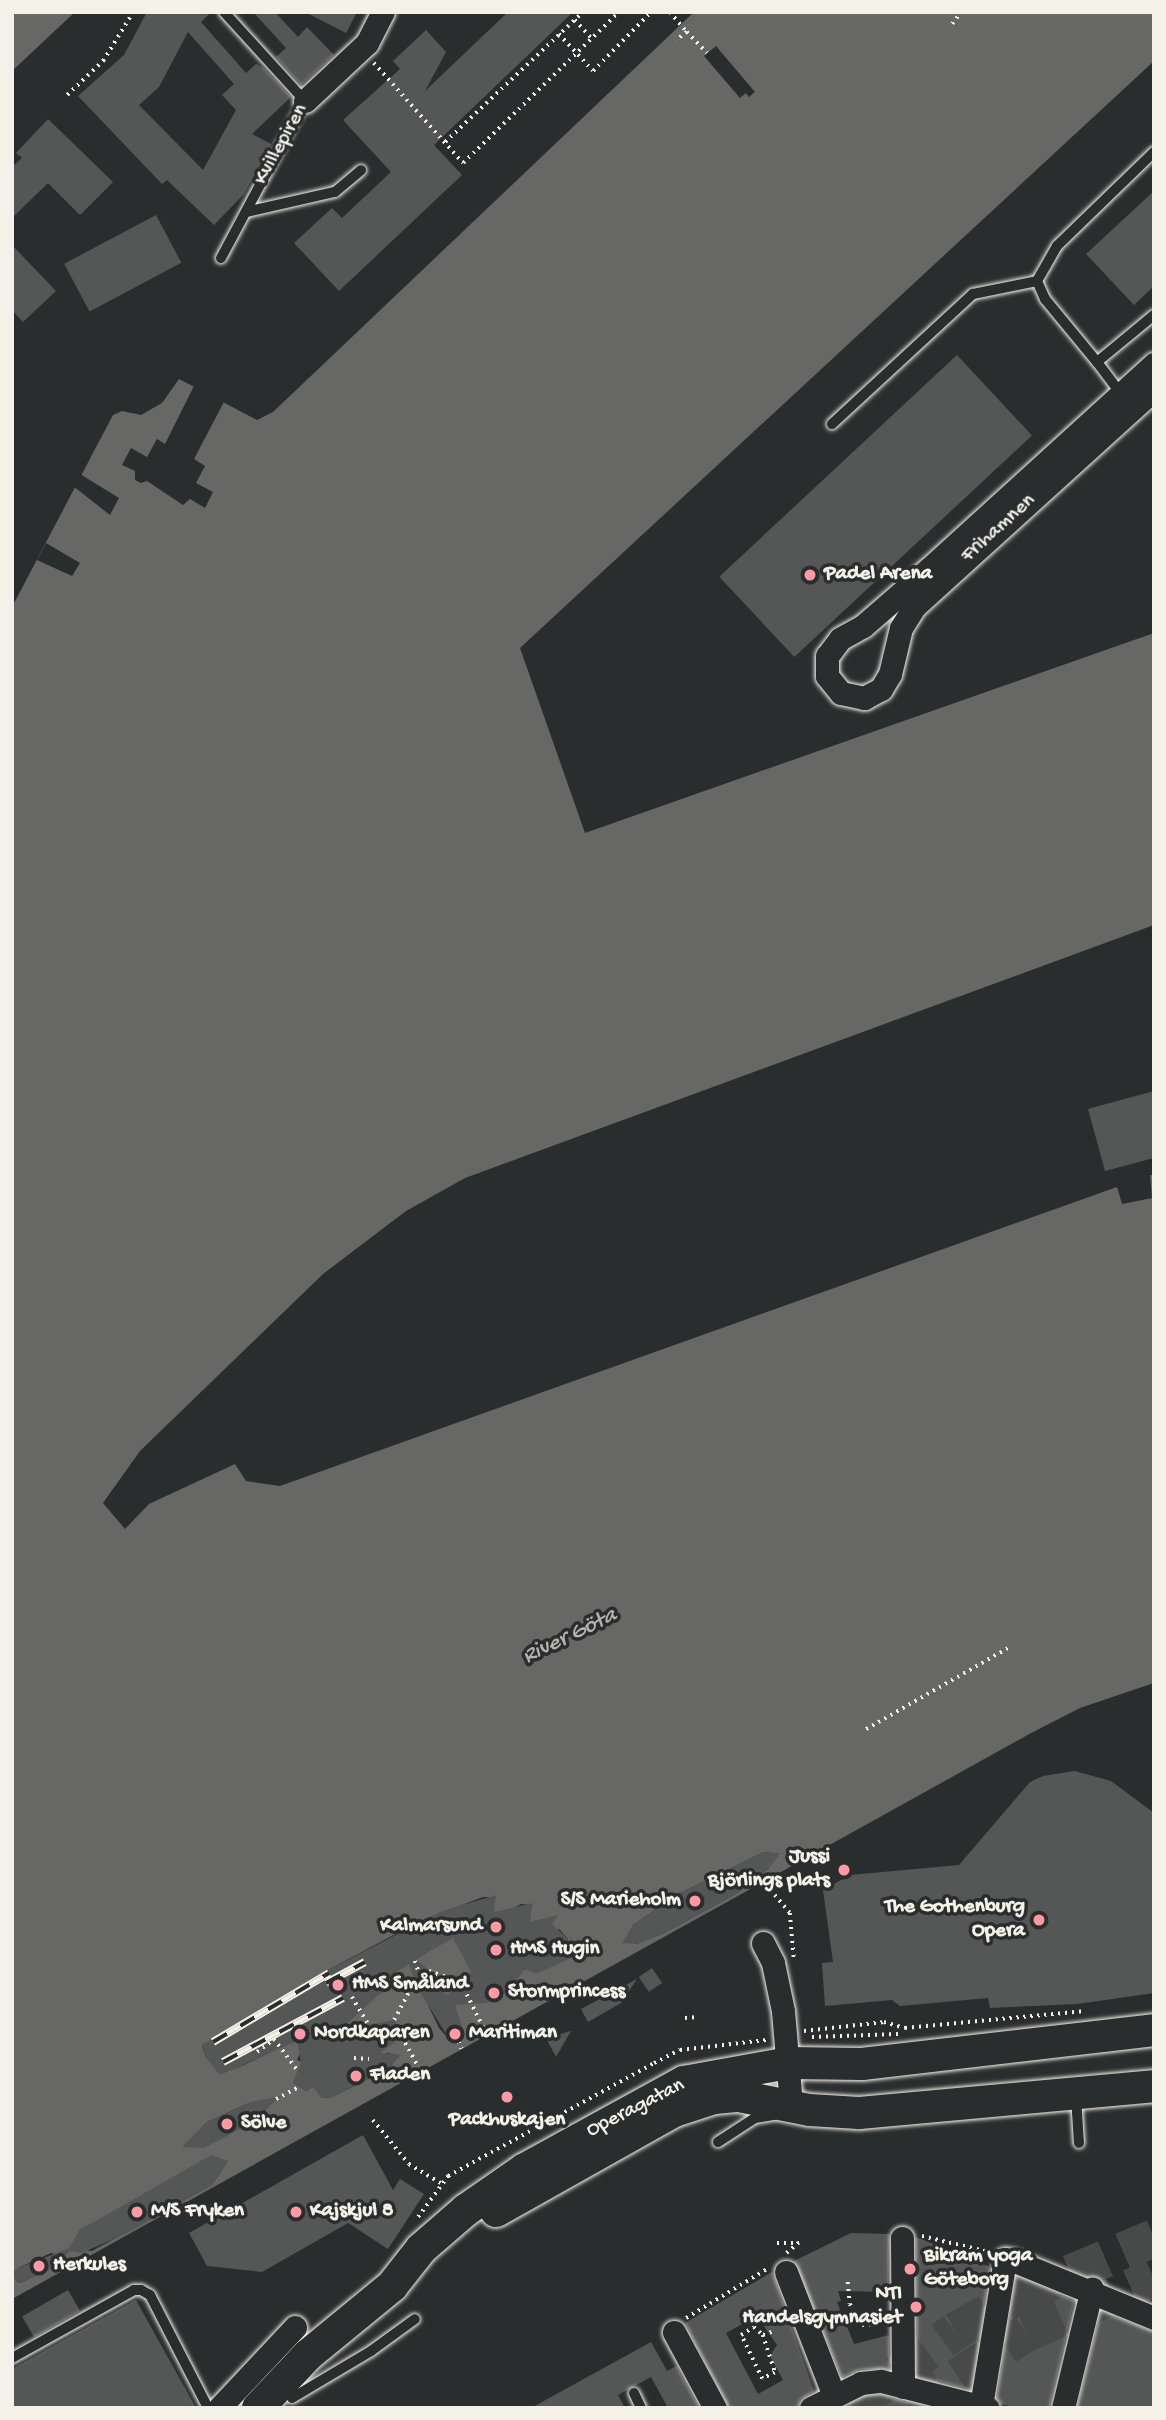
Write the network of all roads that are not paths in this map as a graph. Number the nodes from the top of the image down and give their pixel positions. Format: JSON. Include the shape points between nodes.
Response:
{"nodes":[{"id":1,"x":224,"y":12,"type":"edge"},
{"id":2,"x":383,"y":12,"type":"edge"},
{"id":3,"x":305,"y":101,"type":"junction"},
{"id":4,"x":1154,"y":152,"type":"edge"},
{"id":5,"x":361,"y":170,"type":"dead end"},
{"id":6,"x":246,"y":212,"type":"junction"},
{"id":7,"x":221,"y":258,"type":"dead end"},
{"id":8,"x":1037,"y":281,"type":"junction"},
{"id":9,"x":1154,"y":315,"type":"edge"},
{"id":10,"x":1097,"y":362,"type":"junction"},
{"id":11,"x":1154,"y":365,"type":"edge"},
{"id":12,"x":1154,"y":389,"type":"edge"},
{"id":13,"x":1127,"y":401,"type":"junction"},
{"id":14,"x":832,"y":424,"type":"dead end"},
{"id":15,"x":763,"y":1943,"type":"dead end"},
{"id":16,"x":1154,"y":2030,"type":"edge"},
{"id":17,"x":788,"y":2050,"type":"junction"},
{"id":18,"x":1154,"y":2086,"type":"edge"},
{"id":19,"x":1076,"y":2092,"type":"junction"},
{"id":20,"x":800,"y":2108,"type":"junction"},
{"id":21,"x":718,"y":2142,"type":"dead end"},
{"id":22,"x":1079,"y":2143,"type":"dead end"},
{"id":23,"x":902,"y":2238,"type":"road end"},
{"id":24,"x":779,"y":2269,"type":"road end"},
{"id":25,"x":1090,"y":2297,"type":"junction"},
{"id":26,"x":1154,"y":2318,"type":"edge"},
{"id":27,"x":415,"y":2319,"type":"dead end"},
{"id":28,"x":295,"y":2327,"type":"dead end"},
{"id":29,"x":674,"y":2332,"type":"road end"},
{"id":30,"x":12,"y":2358,"type":"edge"},
{"id":31,"x":903,"y":2387,"type":"junction"},
{"id":32,"x":634,"y":2393,"type":"dead end"},
{"id":33,"x":834,"y":2396,"type":"junction"},
{"id":34,"x":287,"y":2403,"type":"edge"},
{"id":35,"x":985,"y":2407,"type":"edge"},
{"id":36,"x":208,"y":2408,"type":"edge"},
{"id":37,"x":219,"y":2408,"type":"edge"},
{"id":38,"x":258,"y":2408,"type":"edge"},
{"id":39,"x":642,"y":2408,"type":"edge"},
{"id":40,"x":715,"y":2408,"type":"edge"},
{"id":41,"x":811,"y":2408,"type":"edge"},
{"id":42,"x":1063,"y":2408,"type":"edge"}],
"edges":[{"from":1,"to":3,"type":"lane"},
{"from":2,"to":3,"type":"street","name":"Kvillepiren","via":[[367,43]]},
{"from":3,"to":6,"type":"lane","name":"Kvillepiren"},
{"from":4,"to":8,"type":"lane","via":[[1057,246]]},
{"from":5,"to":6,"type":"lane","via":[[335,192]]},
{"from":6,"to":7,"type":"lane","name":"Kvillepiren"},
{"from":8,"to":10,"type":"lane","via":[[1045,299]]},
{"from":8,"to":14,"type":"lane","via":[[973,294]]},
{"from":9,"to":10,"type":"lane"},
{"from":10,"to":13,"type":"lane"},
{"from":11,"to":13,"type":"street","name":"Frihamnen"},
{"from":12,"to":13,"type":"street","name":"Frihamnen"},
{"from":13,"to":13,"type":"street","name":"Frihamnen","via":[[863,626],[840,639],[827,656],[827,677],[841,693],[864,698],[881,689],[890,674],[901,628],[915,606]]},
{"from":15,"to":17,"type":"street","via":[[773,1963]]},
{"from":16,"to":17,"type":"street","name":"Operagatan","via":[[862,2064]]},
{"from":17,"to":20,"type":"street"},
{"from":17,"to":38,"type":"street","name":"Operagatan","via":[[684,2082],[507,2181],[445,2227],[392,2286],[284,2377]]},
{"from":18,"to":19,"type":"street","name":"Operagatan"},
{"from":19,"to":20,"type":"street","name":"Operagatan","via":[[859,2113]]},
{"from":19,"to":22,"type":"lane"},
{"from":20,"to":21,"type":"lane","via":[[755,2118]]},
{"from":20,"to":34,"type":"street","name":"Operagatan","via":[[739,2096],[697,2101],[508,2204],[453,2242],[392,2310],[338,2353]]},
{"from":23,"to":31,"type":"street"},
{"from":24,"to":33,"type":"street"},
{"from":25,"to":26,"type":"street"},
{"from":25,"to":35,"type":"street","via":[[1008,2260]]},
{"from":25,"to":42,"type":"street"},
{"from":27,"to":34,"type":"lane"},
{"from":28,"to":37,"type":"street"},
{"from":29,"to":40,"type":"street"},
{"from":30,"to":36,"type":"lane","via":[[134,2290],[150,2295]]},
{"from":31,"to":33,"type":"street","via":[[881,2381],[861,2383]]},
{"from":31,"to":35,"type":"street"},
{"from":32,"to":39,"type":"lane"},
{"from":33,"to":41,"type":"street"}]}
